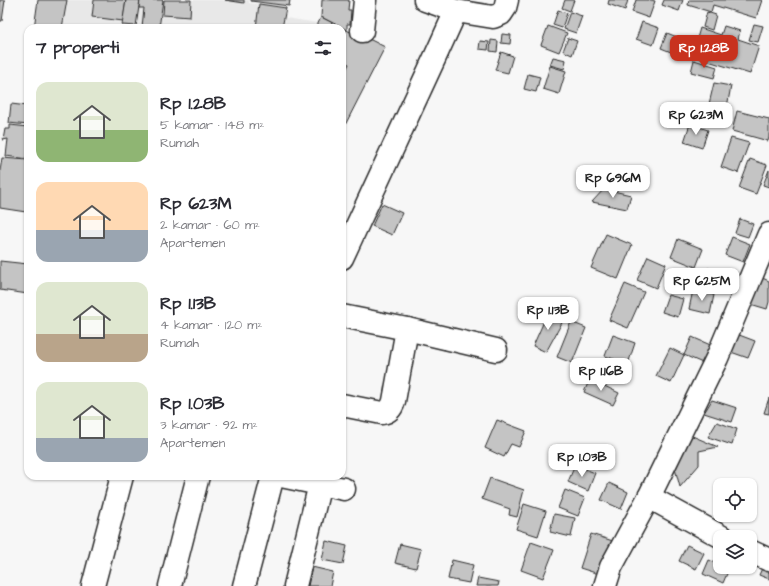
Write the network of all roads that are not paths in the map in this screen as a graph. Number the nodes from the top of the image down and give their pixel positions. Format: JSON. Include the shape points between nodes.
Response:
{"nodes":[{"id":1,"x":365,"y":0,"type":"edge"},
{"id":2,"x":425,"y":0,"type":"edge"},
{"id":3,"x":507,"y":0,"type":"edge"},
{"id":4,"x":456,"y":11,"type":"junction"},
{"id":5,"x":362,"y":31,"type":"dead end"},
{"id":6,"x":769,"y":234,"type":"edge"},
{"id":7,"x":346,"y":249,"type":"edge"},
{"id":8,"x":346,"y":317,"type":"edge"},
{"id":9,"x":407,"y":330,"type":"junction"},
{"id":10,"x":496,"y":350,"type":"dead end"},
{"id":11,"x":346,"y":406,"type":"edge"},
{"id":12,"x":121,"y":480,"type":"edge"},
{"id":13,"x":197,"y":480,"type":"edge"},
{"id":14,"x":272,"y":480,"type":"edge"},
{"id":15,"x":300,"y":480,"type":"edge"},
{"id":16,"x":320,"y":484,"type":"junction"},
{"id":17,"x":344,"y":489,"type":"dead end"},
{"id":18,"x":649,"y":497,"type":"junction"},
{"id":19,"x":713,"y":532,"type":"edge"},
{"id":20,"x":757,"y":554,"type":"edge"},
{"id":21,"x":769,"y":560,"type":"edge"},
{"id":22,"x":93,"y":586,"type":"edge"},
{"id":23,"x":170,"y":586,"type":"edge"},
{"id":24,"x":244,"y":586,"type":"edge"},
{"id":25,"x":295,"y":586,"type":"edge"},
{"id":26,"x":605,"y":586,"type":"edge"}],
"edges":[{"from":1,"to":5,"type":"street"},
{"from":2,"to":4,"type":"street"},
{"from":3,"to":4,"type":"street","via":[[501,14],[495,17]]},
{"from":4,"to":7,"type":"street"},
{"from":6,"to":18,"type":"street","via":[[717,358]]},
{"from":8,"to":9,"type":"street"},
{"from":9,"to":10,"type":"street"},
{"from":9,"to":11,"type":"street","via":[[392,408],[382,413]]},
{"from":12,"to":22,"type":"street"},
{"from":13,"to":23,"type":"street"},
{"from":14,"to":24,"type":"street"},
{"from":15,"to":16,"type":"street"},
{"from":16,"to":17,"type":"street"},
{"from":16,"to":25,"type":"street"},
{"from":18,"to":19,"type":"street"},
{"from":18,"to":26,"type":"street","via":[[611,567]]},
{"from":20,"to":21,"type":"street"}]}
